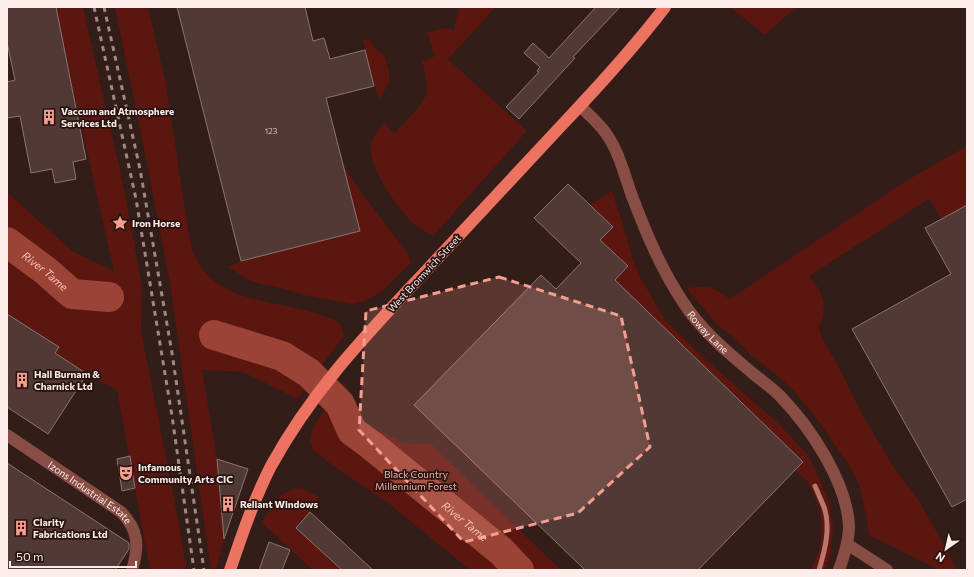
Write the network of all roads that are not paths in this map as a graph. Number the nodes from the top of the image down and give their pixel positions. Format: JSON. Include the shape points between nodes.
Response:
{"nodes":[{"id":1,"x":665,"y":7,"type":"edge"},
{"id":2,"x":580,"y":106,"type":"junction"},
{"id":3,"x":7,"y":436,"type":"edge"},
{"id":4,"x":847,"y":544,"type":"junction"},
{"id":5,"x":132,"y":570,"type":"edge"},
{"id":6,"x":230,"y":570,"type":"edge"},
{"id":7,"x":839,"y":570,"type":"edge"},
{"id":8,"x":888,"y":570,"type":"edge"}],
"edges":[{"from":1,"to":2,"type":"main road","name":"West Bromwich Street","via":[[642,37]]},
{"from":2,"to":4,"type":"street","name":"Roway Lane","via":[[605,131],[616,149],[648,237],[683,303],[718,344],[780,396],[820,448],[834,472],[843,496],[848,526]]},
{"from":2,"to":6,"type":"main road","name":"West Bromwich Street","via":[[370,331],[327,381],[279,452],[251,510]]},
{"from":3,"to":5,"type":"street","name":"Izons Industrial Estate","via":[[130,520],[137,547]]},
{"from":4,"to":7,"type":"street","name":"Roway Lane"},
{"from":4,"to":8,"type":"street"}]}
